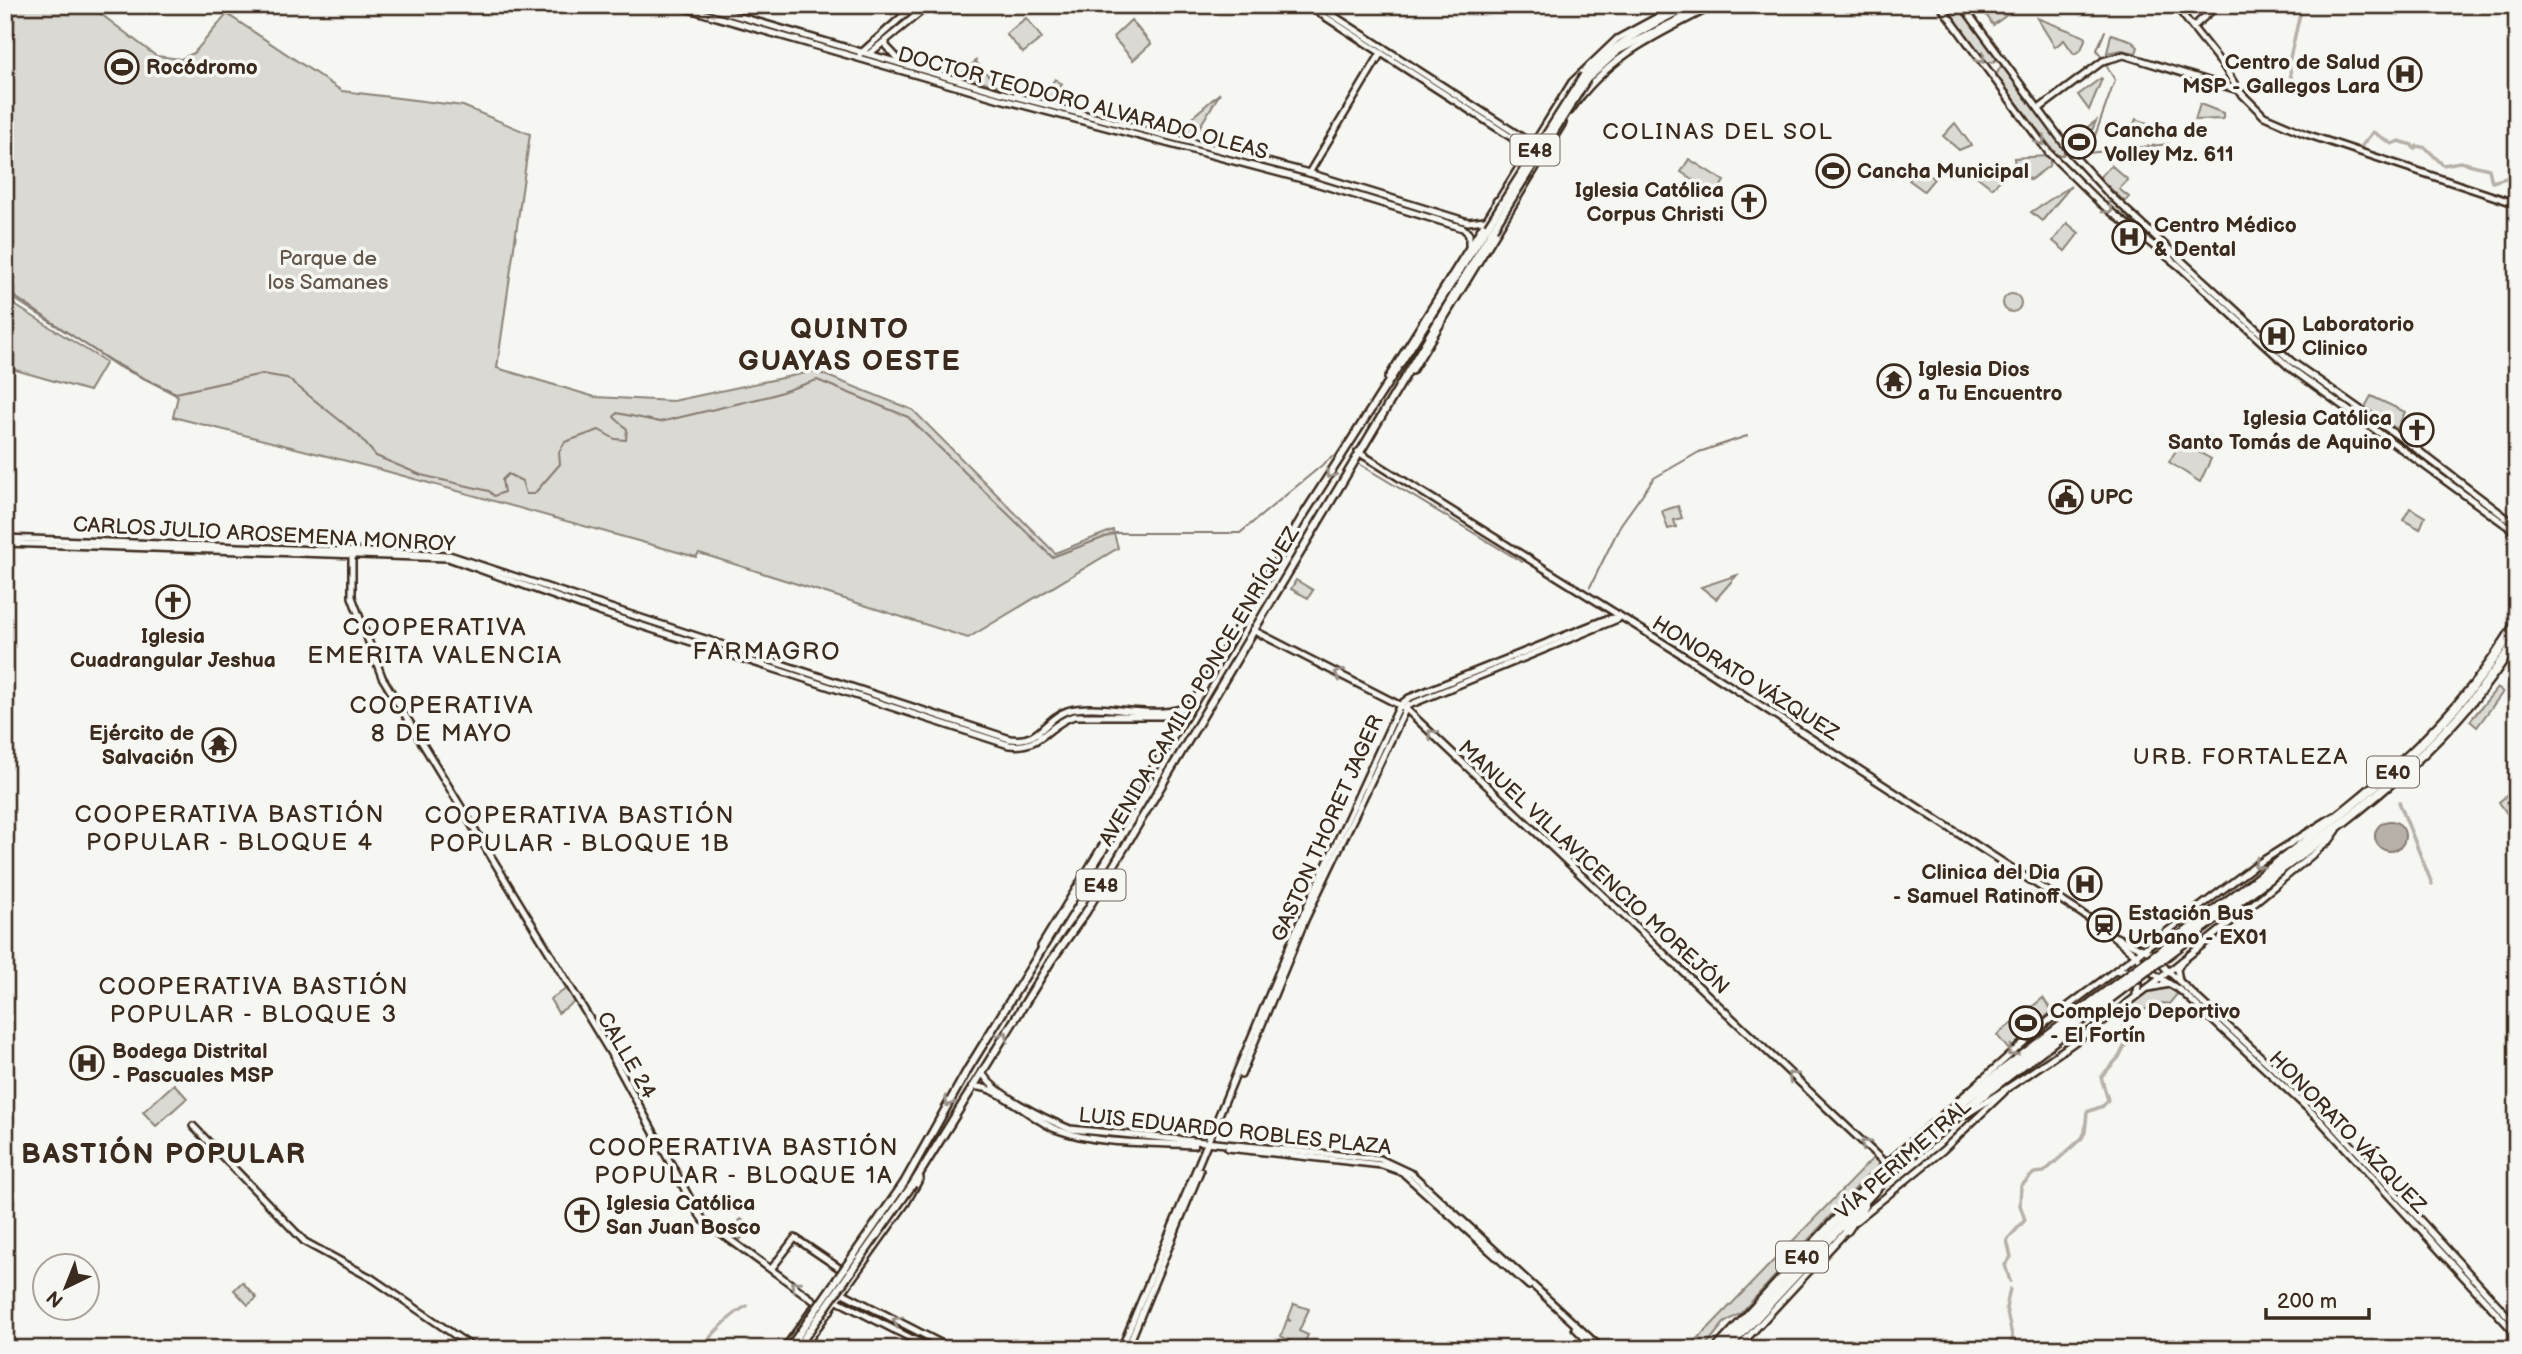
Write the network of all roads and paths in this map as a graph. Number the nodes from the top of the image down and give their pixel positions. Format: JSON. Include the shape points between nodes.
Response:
{"nodes":[{"id":1,"x":675,"y":5,"type":"edge"},
{"id":2,"x":701,"y":5,"type":"edge"},
{"id":3,"x":915,"y":5,"type":"edge"},
{"id":4,"x":929,"y":5,"type":"edge"},
{"id":5,"x":1307,"y":5,"type":"edge"},
{"id":6,"x":1317,"y":5,"type":"edge"},
{"id":7,"x":1680,"y":5,"type":"edge"},
{"id":8,"x":1691,"y":5,"type":"edge"},
{"id":9,"x":1708,"y":5,"type":"edge"},
{"id":10,"x":1715,"y":5,"type":"edge"},
{"id":11,"x":1940,"y":5,"type":"edge"},
{"id":12,"x":1962,"y":5,"type":"edge"},
{"id":13,"x":2175,"y":5,"type":"edge"},
{"id":14,"x":2218,"y":5,"type":"edge"},
{"id":15,"x":2193,"y":27,"type":"junction"},
{"id":16,"x":886,"y":41,"type":"junction"},
{"id":17,"x":1616,"y":45,"type":"junction"},
{"id":18,"x":1602,"y":50,"type":"junction"},
{"id":19,"x":1381,"y":52,"type":"junction"},
{"id":20,"x":870,"y":54,"type":"junction"},
{"id":21,"x":859,"y":55,"type":"junction"},
{"id":22,"x":867,"y":61,"type":"junction"},
{"id":23,"x":906,"y":65,"type":"junction"},
{"id":24,"x":1586,"y":77,"type":"junction"},
{"id":25,"x":2238,"y":90,"type":"junction"},
{"id":26,"x":2040,"y":108,"type":"junction"},
{"id":27,"x":1541,"y":129,"type":"junction"},
{"id":28,"x":1554,"y":138,"type":"junction"},
{"id":29,"x":1531,"y":146,"type":"junction"},
{"id":30,"x":1544,"y":154,"type":"junction"},
{"id":31,"x":1522,"y":160,"type":"junction"},
{"id":32,"x":1535,"y":169,"type":"junction"},
{"id":33,"x":1309,"y":173,"type":"junction"},
{"id":34,"x":1497,"y":201,"type":"joint"},
{"id":35,"x":2517,"y":202,"type":"edge"},
{"id":36,"x":1488,"y":225,"type":"junction"},
{"id":37,"x":1469,"y":245,"type":"junction"},
{"id":38,"x":1475,"y":259,"type":"junction"},
{"id":39,"x":1471,"y":275,"type":"junction"},
{"id":40,"x":1457,"y":289,"type":"junction"},
{"id":41,"x":1383,"y":388,"type":"junction"},
{"id":42,"x":1374,"y":425,"type":"junction"},
{"id":43,"x":2415,"y":448,"type":"junction"},
{"id":44,"x":1358,"y":452,"type":"junction"},
{"id":45,"x":2411,"y":454,"type":"junction"},
{"id":46,"x":1313,"y":499,"type":"junction"},
{"id":47,"x":1328,"y":506,"type":"junction"},
{"id":48,"x":1301,"y":519,"type":"junction"},
{"id":49,"x":2517,"y":526,"type":"edge"},
{"id":50,"x":1315,"y":527,"type":"junction"},
{"id":51,"x":2517,"y":533,"type":"edge"},
{"id":52,"x":5,"y":537,"type":"edge"},
{"id":53,"x":5,"y":543,"type":"edge"},
{"id":54,"x":353,"y":554,"type":"junction"},
{"id":55,"x":1621,"y":617,"type":"junction"},
{"id":56,"x":2517,"y":622,"type":"edge"},
{"id":57,"x":1253,"y":630,"type":"junction"},
{"id":58,"x":2517,"y":638,"type":"edge"},
{"id":59,"x":1194,"y":701,"type":"junction"},
{"id":60,"x":1403,"y":706,"type":"junction"},
{"id":61,"x":1177,"y":729,"type":"junction"},
{"id":62,"x":2341,"y":818,"type":"junction"},
{"id":63,"x":2168,"y":931,"type":"junction"},
{"id":64,"x":2114,"y":936,"type":"junction"},
{"id":65,"x":2143,"y":950,"type":"junction"},
{"id":66,"x":2189,"y":953,"type":"junction"},
{"id":67,"x":2136,"y":955,"type":"junction"},
{"id":68,"x":2167,"y":970,"type":"junction"},
{"id":69,"x":2113,"y":973,"type":"junction"},
{"id":70,"x":2159,"y":976,"type":"junction"},
{"id":71,"x":2176,"y":983,"type":"junction"},
{"id":72,"x":2134,"y":996,"type":"junction"},
{"id":73,"x":2095,"y":1005,"type":"junction"},
{"id":74,"x":982,"y":1071,"type":"junction"},
{"id":75,"x":972,"y":1087,"type":"junction"},
{"id":76,"x":2006,"y":1089,"type":"junction"},
{"id":77,"x":1946,"y":1114,"type":"junction"},
{"id":78,"x":193,"y":1126,"type":"dead end"},
{"id":79,"x":1940,"y":1130,"type":"junction"},
{"id":80,"x":1210,"y":1144,"type":"junction"},
{"id":81,"x":1887,"y":1165,"type":"junction"},
{"id":82,"x":919,"y":1178,"type":"junction"},
{"id":83,"x":906,"y":1179,"type":"junction"},
{"id":84,"x":1873,"y":1190,"type":"junction"},
{"id":85,"x":1847,"y":1230,"type":"junction"},
{"id":86,"x":772,"y":1268,"type":"junction"},
{"id":87,"x":842,"y":1269,"type":"junction"},
{"id":88,"x":859,"y":1270,"type":"junction"},
{"id":89,"x":829,"y":1286,"type":"junction"},
{"id":90,"x":824,"y":1293,"type":"junction"},
{"id":91,"x":843,"y":1293,"type":"junction"},
{"id":92,"x":837,"y":1301,"type":"junction"},
{"id":93,"x":817,"y":1303,"type":"junction"},
{"id":94,"x":830,"y":1311,"type":"junction"},
{"id":95,"x":2517,"y":1326,"type":"edge"},
{"id":96,"x":2517,"y":1335,"type":"edge"},
{"id":97,"x":475,"y":1349,"type":"edge"},
{"id":98,"x":786,"y":1349,"type":"edge"},
{"id":99,"x":796,"y":1349,"type":"edge"},
{"id":100,"x":802,"y":1349,"type":"edge"},
{"id":101,"x":932,"y":1349,"type":"edge"},
{"id":102,"x":951,"y":1349,"type":"edge"},
{"id":103,"x":1121,"y":1349,"type":"edge"},
{"id":104,"x":1127,"y":1349,"type":"edge"},
{"id":105,"x":1596,"y":1349,"type":"edge"},
{"id":106,"x":1602,"y":1349,"type":"edge"},
{"id":107,"x":1717,"y":1349,"type":"edge"},
{"id":108,"x":1727,"y":1349,"type":"edge"},
{"id":109,"x":1737,"y":1349,"type":"edge"}],
"edges":[{"from":1,"to":21,"type":"main road","name":"DOCTOR TEODORO ALVARADO OLEAS"},
{"from":2,"to":21,"type":"main road","name":"DOCTOR TEODORO ALVARADO OLEAS"},
{"from":3,"to":21,"type":"main road"},
{"from":4,"to":16,"type":"main road"},
{"from":5,"to":19,"type":"main road"},
{"from":6,"to":29,"type":"main road"},
{"from":7,"to":18,"type":"main road","number":"E48"},
{"from":8,"to":17,"type":"main road","name":"AVENIDA CAMILO PONCE ENRÍQUEZ","number":"E48"},
{"from":9,"to":24,"type":"main road","name":"AVENIDA CAMILO PONCE ENRÍQUEZ","number":"E48","via":[[1619,50]]},
{"from":10,"to":28,"type":"main road","name":"AVENIDA CAMILO PONCE ENRÍQUEZ","number":"E48","via":[[1637,45],[1605,68]]},
{"from":11,"to":45,"type":"main road","one_way":true,"via":[[2049,153],[2083,187],[2179,265],[2289,367]]},
{"from":12,"to":26,"type":"main road"},
{"from":13,"to":15,"type":"main road"},
{"from":14,"to":15,"type":"main road"},
{"from":15,"to":25,"type":"main road"},
{"from":16,"to":20,"type":"main road"},
{"from":16,"to":23,"type":"main road","via":[[894,57]]},
{"from":17,"to":18,"type":"main road"},
{"from":17,"to":24,"type":"main road","name":"AVENIDA CAMILO PONCE ENRÍQUEZ","number":"E48"},
{"from":18,"to":27,"type":"main road","number":"E48","via":[[1572,82]]},
{"from":19,"to":29,"type":"main road"},
{"from":19,"to":33,"type":"main road"},
{"from":20,"to":21,"type":"main road","name":"DOCTOR TEODORO ALVARADO OLEAS"},
{"from":20,"to":22,"type":"main road"},
{"from":20,"to":23,"type":"main road","name":"DOCTOR TEODORO ALVARADO OLEAS"},
{"from":21,"to":22,"type":"main road","name":"DOCTOR TEODORO ALVARADO OLEAS"},
{"from":22,"to":37,"type":"main road","name":"DOCTOR TEODORO ALVARADO OLEAS","via":[[1373,199],[1463,228],[1469,234]]},
{"from":23,"to":33,"type":"main road","name":"DOCTOR TEODORO ALVARADO OLEAS"},
{"from":24,"to":36,"type":"main road","name":"AVENIDA CAMILO PONCE ENRÍQUEZ","number":"E48","bridge":true},
{"from":25,"to":26,"type":"main road","via":[[2118,55]]},
{"from":25,"to":35,"type":"main road","via":[[2264,116],[2306,134]]},
{"from":26,"to":43,"type":"main road","via":[[2090,175],[2269,342]]},
{"from":27,"to":28,"type":"main road","via":[[1545,137]]},
{"from":27,"to":29,"type":"main road","number":"E48"},
{"from":28,"to":30,"type":"main road","name":"AVENIDA CAMILO PONCE ENRÍQUEZ","number":"E48"},
{"from":29,"to":30,"type":"main road"},
{"from":29,"to":31,"type":"main road","number":"E48"},
{"from":30,"to":32,"type":"main road","name":"AVENIDA CAMILO PONCE ENRÍQUEZ","number":"E48"},
{"from":31,"to":32,"type":"main road","via":[[1531,161]]},
{"from":31,"to":34,"type":"main road","number":"E48"},
{"from":32,"to":39,"type":"main road","name":"AVENIDA CAMILO PONCE ENRÍQUEZ","number":"E48"},
{"from":33,"to":36,"type":"main road","name":"DOCTOR TEODORO ALVARADO OLEAS"},
{"from":34,"to":36,"type":"main road"},
{"from":36,"to":37,"type":"main road","name":"AVENIDA CAMILO PONCE ENRÍQUEZ","number":"E48"},
{"from":36,"to":38,"type":"main road","name":"AVENIDA CAMILO PONCE ENRÍQUEZ","number":"E48"},
{"from":36,"to":41,"type":"main road","name":"AVENIDA CAMILO PONCE ENRÍQUEZ","number":"E48"},
{"from":37,"to":41,"type":"main road","name":"AVENIDA CAMILO PONCE ENRÍQUEZ","number":"E48"},
{"from":38,"to":39,"type":"main road"},
{"from":38,"to":40,"type":"main road","name":"AVENIDA CAMILO PONCE ENRÍQUEZ","number":"E48"},
{"from":39,"to":40,"type":"main road"},
{"from":39,"to":42,"type":"main road","name":"AVENIDA CAMILO PONCE ENRÍQUEZ","number":"E48"},
{"from":40,"to":42,"type":"main road","name":"AVENIDA CAMILO PONCE ENRÍQUEZ","number":"E48"},
{"from":41,"to":46,"type":"main road","name":"AVENIDA CAMILO PONCE ENRÍQUEZ","number":"E48","one_way":true},
{"from":42,"to":44,"type":"main road","name":"AVENIDA CAMILO PONCE ENRÍQUEZ","number":"E48"},
{"from":43,"to":45,"type":"main road"},
{"from":43,"to":49,"type":"main road"},
{"from":44,"to":47,"type":"main road","name":"AVENIDA CAMILO PONCE ENRÍQUEZ","number":"E48"},
{"from":44,"to":55,"type":"main road","name":"HONORATO VÁZQUEZ"},
{"from":45,"to":51,"type":"main road"},
{"from":46,"to":47,"type":"main road","via":[[1318,508]]},
{"from":46,"to":48,"type":"main road","name":"AVENIDA CAMILO PONCE ENRÍQUEZ","number":"E48"},
{"from":47,"to":50,"type":"main road","name":"AVENIDA CAMILO PONCE ENRÍQUEZ","number":"E48"},
{"from":48,"to":50,"type":"main road","via":[[1311,517]]},
{"from":48,"to":59,"type":"main road","name":"AVENIDA CAMILO PONCE ENRÍQUEZ","number":"E48"},
{"from":50,"to":57,"type":"main road","name":"AVENIDA CAMILO PONCE ENRÍQUEZ","number":"E48"},
{"from":52,"to":54,"type":"main road","name":"CARLOS JULIO AROSEMENA MONROY"},
{"from":53,"to":54,"type":"main road","name":"CARLOS JULIO AROSEMENA MONROY"},
{"from":54,"to":59,"type":"main road","name":"CARLOS JULIO AROSEMENA MONROY","via":[[449,555],[1010,739],[1031,738],[1069,710],[1173,710]]},
{"from":54,"to":61,"type":"main road","name":"CARLOS JULIO AROSEMENA MONROY","via":[[448,558],[1009,745],[1033,743],[1074,716],[1171,716]]},
{"from":54,"to":86,"type":"main road","name":"CALLE 24","via":[[352,597],[382,677],[611,1054],[700,1216]]},
{"from":55,"to":60,"type":"main road","name":"GASTON THORET JAGER","via":[[1409,698]]},
{"from":55,"to":64,"type":"main road","name":"HONORATO VÁZQUEZ","via":[[2041,884]]},
{"from":56,"to":62,"type":"highway","name":"VÍA PERIMETRAL","number":"E40","via":[[2451,715]]},
{"from":60,"to":57,"type":"main road","name":"MANUEL VILLAVICENCIO MOREJÓN","one_way":true},
{"from":74,"to":57,"type":"main road","name":"AVENIDA CAMILO PONCE ENRÍQUEZ","number":"E48","one_way":true,"via":[[1086,912]]},
{"from":58,"to":62,"type":"highway","name":"VÍA PERIMETRAL","number":"E40","via":[[2457,719],[2384,790]]},
{"from":59,"to":61,"type":"main road","name":"AVENIDA CAMILO PONCE ENRÍQUEZ","number":"E48"},
{"from":60,"to":80,"type":"main road","name":"GASTON THORET JAGER","via":[[1303,915]]},
{"from":81,"to":60,"type":"main road","name":"MANUEL VILLAVICENCIO MOREJÓN","one_way":true},
{"from":61,"to":83,"type":"main road","name":"AVENIDA CAMILO PONCE ENRÍQUEZ","number":"E48","one_way":true},
{"from":62,"to":63,"type":"main road","name":"VÍA PERIMETRAL","one_way":true,"via":[[2310,829]]},
{"from":62,"to":66,"type":"main road","name":"VÍA PERIMETRAL","via":[[2330,840]]},
{"from":62,"to":73,"type":"highway","name":"VÍA PERIMETRAL","number":"E40","bridge":true},
{"from":63,"to":65,"type":"main road","name":"VÍA PERIMETRAL"},
{"from":63,"to":66,"type":"main road","via":[[2164,939],[2168,951],[2180,956]]},
{"from":64,"to":65,"type":"main road","name":"HONORATO VÁZQUEZ"},
{"from":64,"to":67,"type":"main road","name":"HONORATO VÁZQUEZ"},
{"from":65,"to":67,"type":"main road","name":"VÍA PERIMETRAL"},
{"from":65,"to":68,"type":"main road","name":"HONORATO VÁZQUEZ","via":[[2157,957]]},
{"from":66,"to":68,"type":"main road","name":"VÍA PERIMETRAL"},
{"from":66,"to":71,"type":"main road","via":[[2177,969]]},
{"from":67,"to":69,"type":"main road","name":"VÍA PERIMETRAL"},
{"from":67,"to":70,"type":"main road","name":"HONORATO VÁZQUEZ"},
{"from":68,"to":70,"type":"main road","name":"VÍA PERIMETRAL"},
{"from":68,"to":71,"type":"main road","name":"HONORATO VÁZQUEZ"},
{"from":69,"to":72,"type":"main road","via":[[2122,970],[2135,975],[2138,988]]},
{"from":69,"to":77,"type":"main road","name":"VÍA PERIMETRAL","one_way":true,"via":[[1983,1076]]},
{"from":70,"to":71,"type":"main road","name":"HONORATO VÁZQUEZ"},
{"from":70,"to":72,"type":"main road","name":"VÍA PERIMETRAL"},
{"from":71,"to":72,"type":"main road","via":[[2159,984]]},
{"from":71,"to":95,"type":"main road","name":"HONORATO VÁZQUEZ","via":[[2325,1116]]},
{"from":71,"to":96,"type":"main road","name":"HONORATO VÁZQUEZ","via":[[2326,1126]]},
{"from":72,"to":76,"type":"main road","name":"VÍA PERIMETRAL"},
{"from":73,"to":77,"type":"highway","name":"VÍA PERIMETRAL","number":"E40"},
{"from":73,"to":79,"type":"highway","name":"VÍA PERIMETRAL","number":"E40"},
{"from":74,"to":75,"type":"main road","name":"AVENIDA CAMILO PONCE ENRÍQUEZ","number":"E48"},
{"from":74,"to":80,"type":"main road","name":"LUIS EDUARDO ROBLES PLAZA","via":[[989,1084],[1070,1129]]},
{"from":75,"to":80,"type":"main road","name":"LUIS EDUARDO ROBLES PLAZA","via":[[985,1087],[1048,1126],[1072,1134]]},
{"from":75,"to":82,"type":"main road","name":"AVENIDA CAMILO PONCE ENRÍQUEZ","number":"E48"},
{"from":76,"to":79,"type":"main road","name":"VÍA PERIMETRAL"},
{"from":76,"to":85,"type":"main road","name":"VÍA PERIMETRAL","via":[[1979,1118]]},
{"from":77,"to":81,"type":"highway","name":"VÍA PERIMETRAL","number":"E40"},
{"from":78,"to":97,"type":"main road","via":[[305,1242],[373,1279]]},
{"from":79,"to":84,"type":"highway","name":"VÍA PERIMETRAL","number":"E40"},
{"from":80,"to":103,"type":"main road","name":"GASTON THORET JAGER"},
{"from":80,"to":104,"type":"main road","name":"GASTON THORET JAGER"},
{"from":80,"to":105,"type":"main road","name":"LUIS EDUARDO ROBLES PLAZA","via":[[1382,1165],[1402,1172]]},
{"from":80,"to":106,"type":"main road","name":"LUIS EDUARDO ROBLES PLAZA","via":[[1380,1159],[1406,1168]]},
{"from":81,"to":107,"type":"highway","name":"VÍA PERIMETRAL","number":"E40"},
{"from":82,"to":88,"type":"main road","name":"AVENIDA CAMILO PONCE ENRÍQUEZ","number":"E48"},
{"from":82,"to":99,"type":"main road","name":"AVENIDA CAMILO PONCE ENRÍQUEZ","number":"E48","bridge":true},
{"from":83,"to":87,"type":"main road","name":"AVENIDA CAMILO PONCE ENRÍQUEZ","number":"E48"},
{"from":83,"to":98,"type":"main road","name":"AVENIDA CAMILO PONCE ENRÍQUEZ","number":"E48","bridge":true},
{"from":84,"to":85,"type":"highway"},
{"from":84,"to":108,"type":"highway","name":"VÍA PERIMETRAL","number":"E40"},
{"from":85,"to":109,"type":"main road","name":"VÍA PERIMETRAL"},
{"from":86,"to":87,"type":"main road","via":[[795,1238]]},
{"from":93,"to":86,"type":"main road","name":"CALLE 24","one_way":true},
{"from":87,"to":88,"type":"main road","via":[[849,1273]]},
{"from":87,"to":89,"type":"main road","name":"AVENIDA CAMILO PONCE ENRÍQUEZ","number":"E48"},
{"from":88,"to":91,"type":"main road","name":"AVENIDA CAMILO PONCE ENRÍQUEZ","number":"E48"},
{"from":89,"to":90,"type":"main road","name":"AVENIDA CAMILO PONCE ENRÍQUEZ","number":"E48"},
{"from":89,"to":91,"type":"main road"},
{"from":90,"to":92,"type":"main road"},
{"from":90,"to":93,"type":"main road","name":"AVENIDA CAMILO PONCE ENRÍQUEZ","number":"E48"},
{"from":91,"to":92,"type":"main road","name":"AVENIDA CAMILO PONCE ENRÍQUEZ","number":"E48"},
{"from":102,"to":91,"type":"main road","one_way":true},
{"from":92,"to":94,"type":"main road","name":"AVENIDA CAMILO PONCE ENRÍQUEZ","number":"E48"},
{"from":92,"to":101,"type":"main road"},
{"from":93,"to":94,"type":"main road","name":"CALLE 24","via":[[827,1302]]},
{"from":93,"to":98,"type":"main road","name":"AVENIDA CAMILO PONCE ENRÍQUEZ","number":"E48"},
{"from":94,"to":100,"type":"main road","name":"AVENIDA CAMILO PONCE ENRÍQUEZ","number":"E48"}]}
